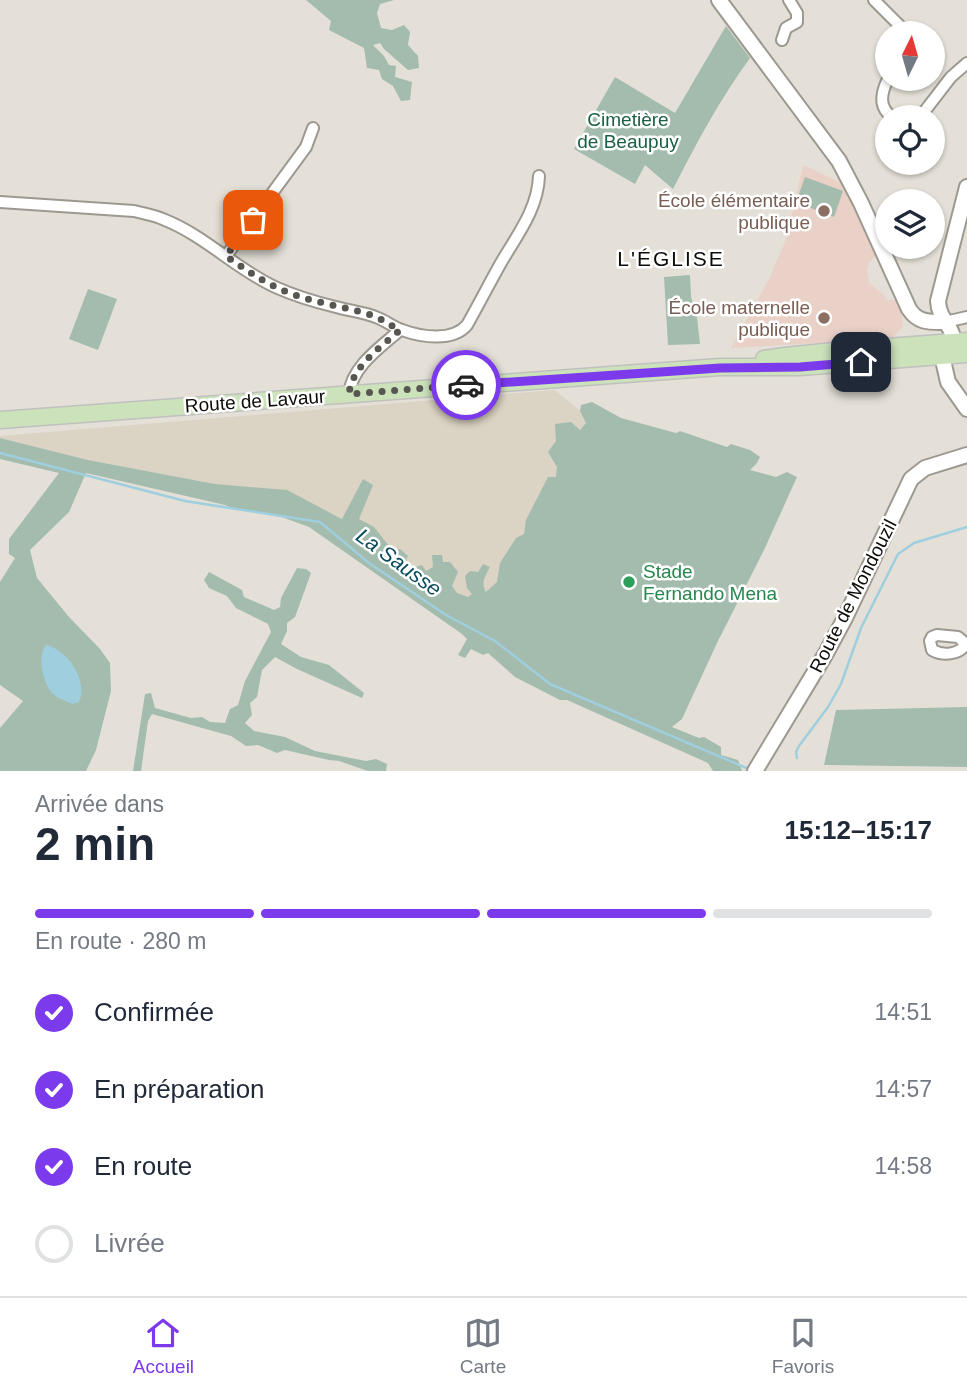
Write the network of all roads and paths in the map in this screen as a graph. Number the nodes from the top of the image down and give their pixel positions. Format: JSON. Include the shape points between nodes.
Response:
{"nodes":[{"id":1,"x":719,"y":0,"type":"edge"},
{"id":2,"x":789,"y":0,"type":"edge"},
{"id":3,"x":874,"y":0,"type":"edge"},
{"id":4,"x":886,"y":5,"type":"edge"},
{"id":5,"x":898,"y":21,"type":"edge"},
{"id":6,"x":782,"y":40,"type":"dead end"},
{"id":7,"x":967,"y":63,"type":"edge"},
{"id":8,"x":929,"y":105,"type":"edge"},
{"id":9,"x":313,"y":128,"type":"dead end"},
{"id":10,"x":539,"y":176,"type":"dead end"},
{"id":11,"x":967,"y":187,"type":"edge"},
{"id":12,"x":0,"y":202,"type":"edge"},
{"id":13,"x":226,"y":256,"type":"junction"},
{"id":14,"x":967,"y":317,"type":"edge"},
{"id":15,"x":945,"y":322,"type":"junction"},
{"id":16,"x":400,"y":330,"type":"junction"},
{"id":17,"x":955,"y":348,"type":"edge"},
{"id":18,"x":349,"y":394,"type":"junction"},
{"id":19,"x":967,"y":409,"type":"edge"},
{"id":20,"x":0,"y":420,"type":"edge"},
{"id":21,"x":967,"y":455,"type":"edge"},
{"id":22,"x":757,"y":767,"type":"edge"}],
"edges":[{"from":1,"to":15,"type":"street","via":[[839,161],[909,309],[920,320]]},
{"from":2,"to":6,"type":"street","via":[[797,22],[786,28]]},
{"from":3,"to":4,"type":"street"},
{"from":4,"to":5,"type":"street"},
{"from":7,"to":8,"type":"street"},
{"from":9,"to":13,"type":"street","via":[[306,147]]},
{"from":10,"to":16,"type":"street","via":[[534,205],[463,330],[451,336]]},
{"from":11,"to":15,"type":"street","via":[[938,301]]},
{"from":12,"to":13,"type":"street","via":[[151,215],[180,226]]},
{"from":13,"to":16,"type":"street","via":[[289,293],[369,314]]},
{"from":14,"to":15,"type":"street"},
{"from":15,"to":17,"type":"street","via":[[941,334]]},
{"from":16,"to":18,"type":"street","via":[[370,356],[352,381]]},
{"from":17,"to":18,"type":"main road","name":"Route de Lavaur","via":[[800,367],[720,368]]},
{"from":17,"to":19,"type":"street","via":[[953,389]]},
{"from":18,"to":20,"type":"main road","name":"Route de Lavaur"},
{"from":21,"to":22,"type":"street","name":"Route de Mondouzil","via":[[934,464],[911,479],[845,618]]}]}
